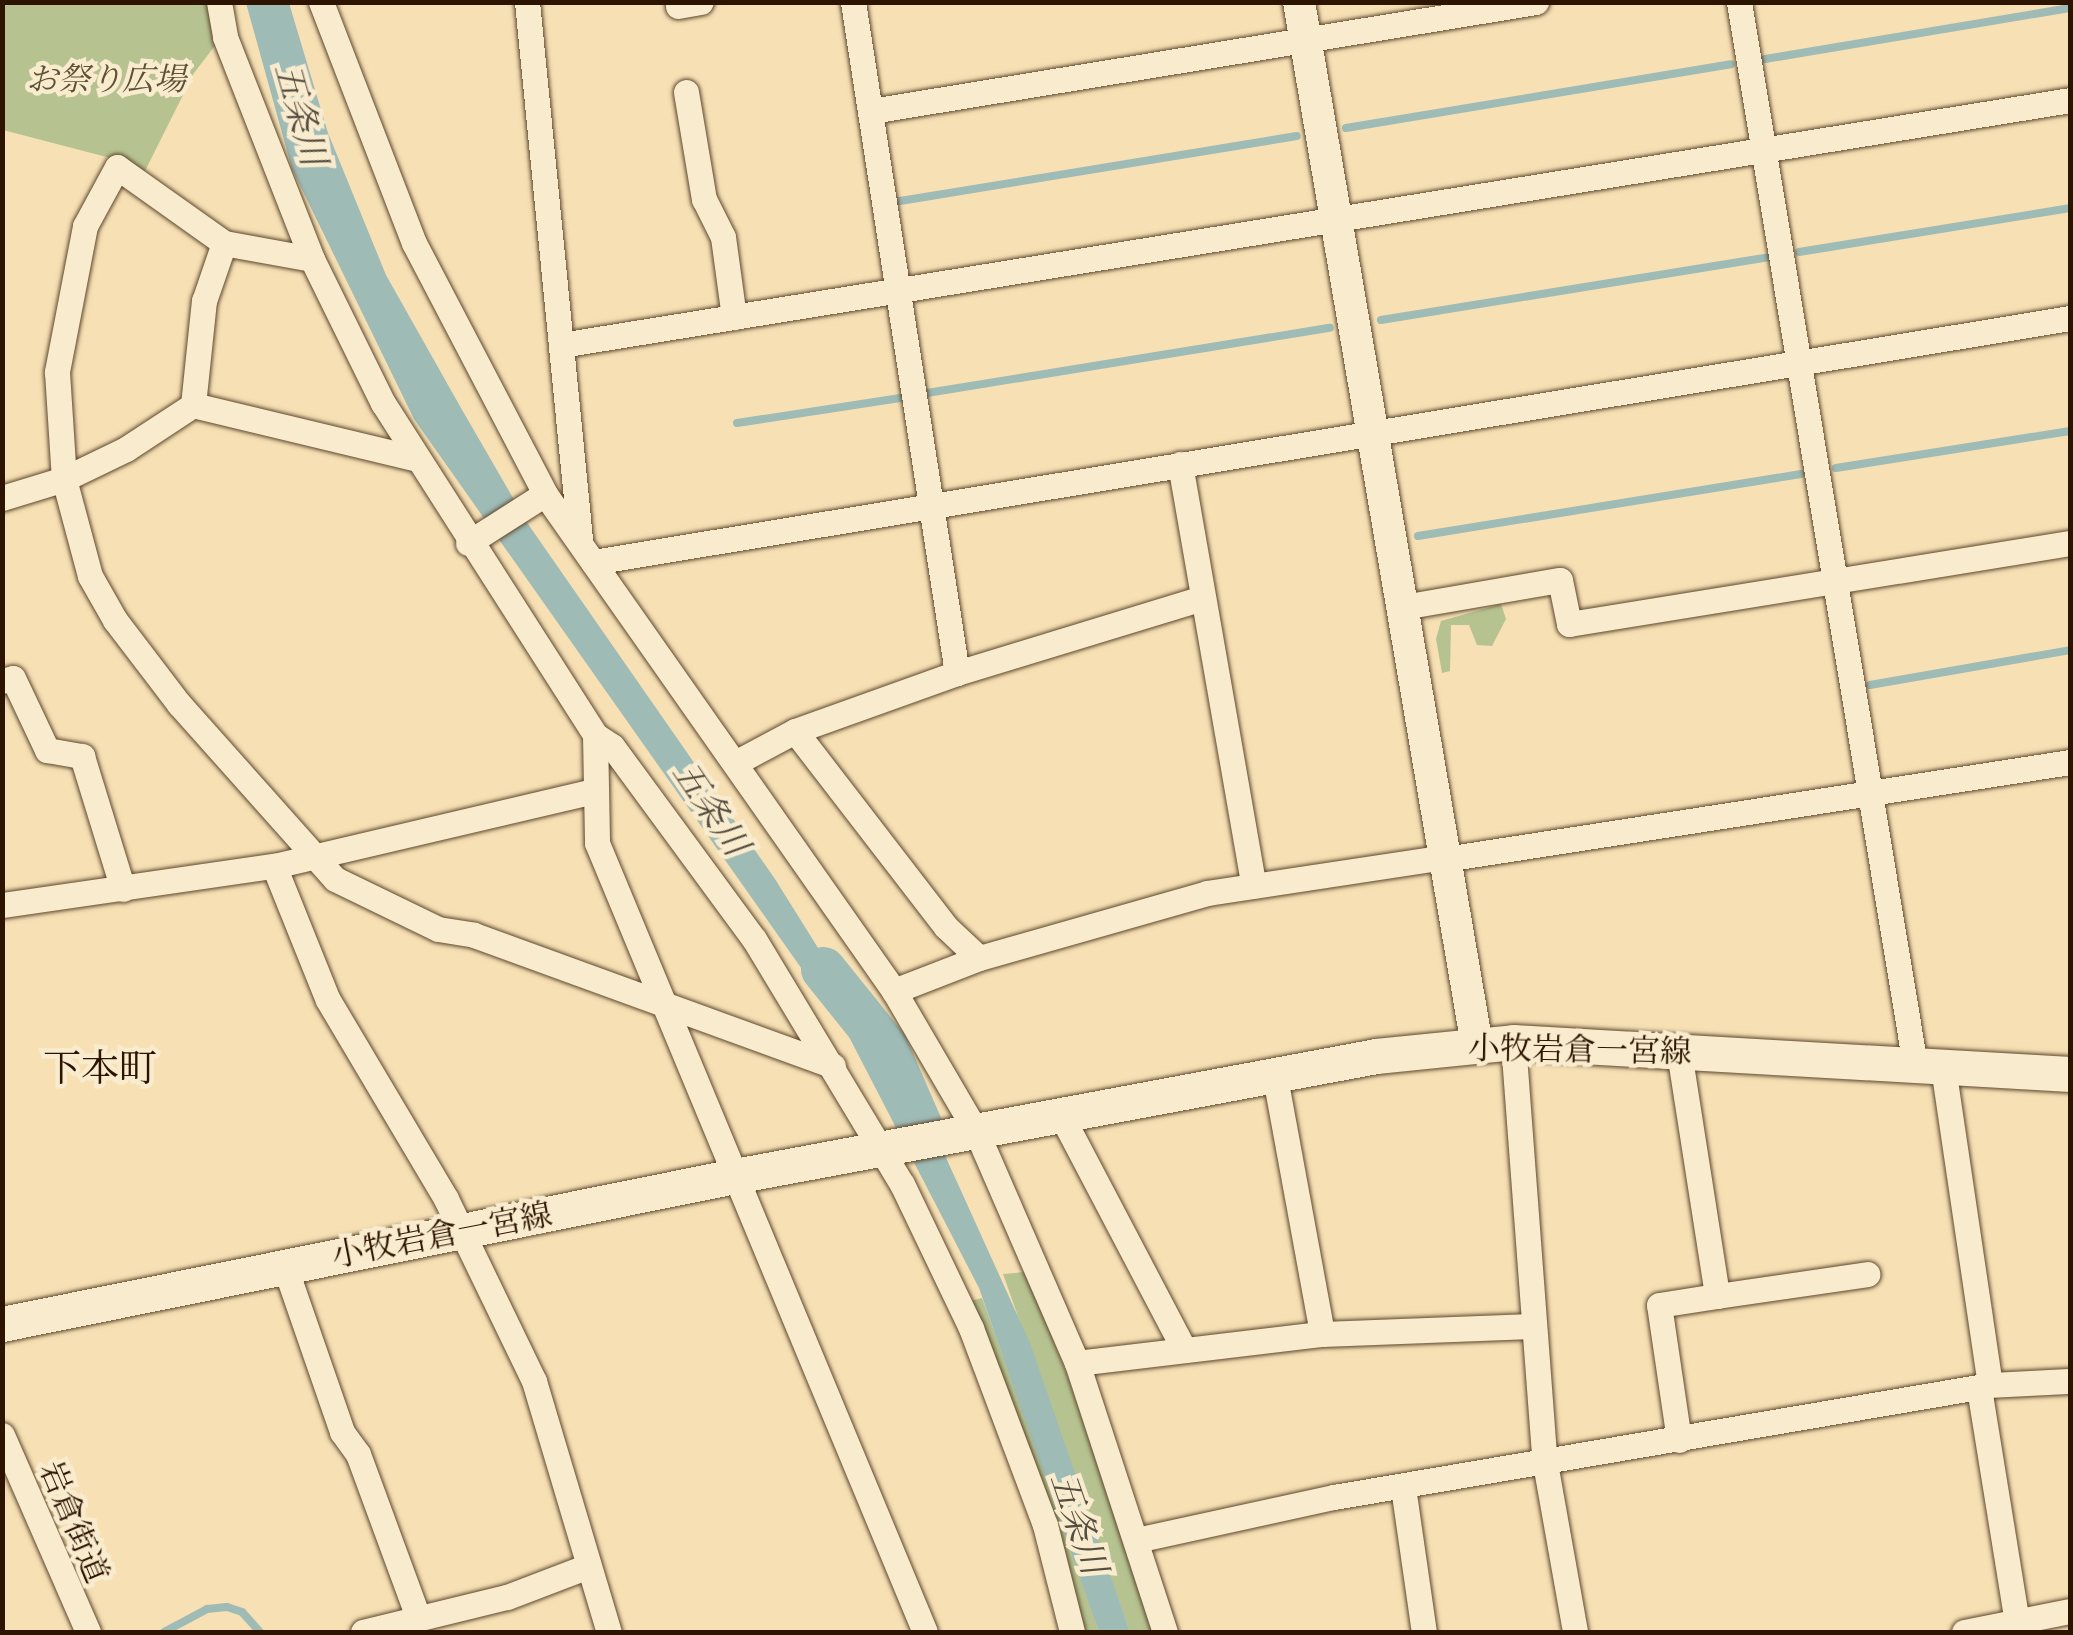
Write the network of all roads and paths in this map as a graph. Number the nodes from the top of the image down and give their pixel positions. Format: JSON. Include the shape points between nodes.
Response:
{"nodes":[{"id":1,"x":219,"y":2,"type":"edge"},
{"id":2,"x":321,"y":2,"type":"edge"},
{"id":3,"x":527,"y":2,"type":"edge"},
{"id":4,"x":852,"y":2,"type":"edge"},
{"id":5,"x":1299,"y":2,"type":"edge"},
{"id":6,"x":1536,"y":2,"type":"edge"},
{"id":7,"x":1739,"y":2,"type":"edge"},
{"id":8,"x":1306,"y":40,"type":"junction"},
{"id":9,"x":686,"y":92,"type":"dead end"},
{"id":10,"x":2070,"y":100,"type":"edge"},
{"id":11,"x":871,"y":111,"type":"junction"},
{"id":12,"x":1764,"y":150,"type":"junction"},
{"id":13,"x":1336,"y":218,"type":"junction"},
{"id":14,"x":224,"y":243,"type":"junction"},
{"id":15,"x":312,"y":259,"type":"junction"},
{"id":16,"x":896,"y":290,"type":"junction"},
{"id":17,"x":734,"y":317,"type":"junction"},
{"id":18,"x":2070,"y":318,"type":"edge"},
{"id":19,"x":560,"y":345,"type":"junction"},
{"id":20,"x":1798,"y":362,"type":"junction"},
{"id":21,"x":194,"y":405,"type":"junction"},
{"id":22,"x":1372,"y":433,"type":"junction"},
{"id":23,"x":414,"y":458,"type":"junction"},
{"id":24,"x":1180,"y":464,"type":"junction"},
{"id":25,"x":64,"y":479,"type":"junction"},
{"id":26,"x":545,"y":494,"type":"junction"},
{"id":27,"x":2,"y":498,"type":"edge"},
{"id":28,"x":928,"y":506,"type":"junction"},
{"id":29,"x":468,"y":543,"type":"junction"},
{"id":30,"x":2070,"y":543,"type":"edge"},
{"id":31,"x":587,"y":553,"type":"junction"},
{"id":32,"x":1835,"y":582,"type":"junction"},
{"id":33,"x":1203,"y":598,"type":"junction"},
{"id":34,"x":1403,"y":608,"type":"junction"},
{"id":35,"x":957,"y":673,"type":"junction"},
{"id":36,"x":2,"y":681,"type":"edge"},
{"id":37,"x":795,"y":731,"type":"junction"},
{"id":38,"x":595,"y":736,"type":"junction"},
{"id":39,"x":2070,"y":762,"type":"edge"},
{"id":40,"x":736,"y":763,"type":"junction"},
{"id":41,"x":592,"y":791,"type":"junction"},
{"id":42,"x":1870,"y":796,"type":"junction"},
{"id":43,"x":317,"y":856,"type":"junction"},
{"id":44,"x":1444,"y":858,"type":"junction"},
{"id":45,"x":274,"y":866,"type":"junction"},
{"id":46,"x":1254,"y":886,"type":"junction"},
{"id":47,"x":123,"y":889,"type":"junction"},
{"id":48,"x":2,"y":905,"type":"edge"},
{"id":49,"x":979,"y":958,"type":"junction"},
{"id":50,"x":894,"y":991,"type":"junction"},
{"id":51,"x":666,"y":1005,"type":"junction"},
{"id":52,"x":1512,"y":1042,"type":"junction"},
{"id":53,"x":1477,"y":1044,"type":"junction"},
{"id":54,"x":1680,"y":1052,"type":"junction"},
{"id":55,"x":833,"y":1066,"type":"junction"},
{"id":56,"x":1929,"y":1066,"type":"junction"},
{"id":57,"x":2070,"y":1074,"type":"edge"},
{"id":58,"x":1275,"y":1077,"type":"junction"},
{"id":59,"x":1062,"y":1117,"type":"junction"},
{"id":60,"x":977,"y":1133,"type":"junction"},
{"id":61,"x":882,"y":1150,"type":"junction"},
{"id":62,"x":735,"y":1176,"type":"junction"},
{"id":63,"x":459,"y":1232,"type":"junction"},
{"id":64,"x":285,"y":1267,"type":"junction"},
{"id":65,"x":1866,"y":1274,"type":"dead end"},
{"id":66,"x":1718,"y":1296,"type":"junction"},
{"id":67,"x":2,"y":1324,"type":"edge"},
{"id":68,"x":1532,"y":1326,"type":"junction"},
{"id":69,"x":1322,"y":1334,"type":"junction"},
{"id":70,"x":1182,"y":1346,"type":"junction"},
{"id":71,"x":1077,"y":1363,"type":"junction"},
{"id":72,"x":2070,"y":1381,"type":"edge"},
{"id":73,"x":1984,"y":1386,"type":"junction"},
{"id":74,"x":2,"y":1435,"type":"edge"},
{"id":75,"x":1679,"y":1440,"type":"junction"},
{"id":76,"x":1546,"y":1463,"type":"junction"},
{"id":77,"x":1404,"y":1487,"type":"junction"},
{"id":78,"x":1136,"y":1540,"type":"junction"},
{"id":79,"x":588,"y":1566,"type":"junction"},
{"id":80,"x":2070,"y":1611,"type":"edge"},
{"id":81,"x":417,"y":1614,"type":"junction"},
{"id":82,"x":2016,"y":1622,"type":"junction"},
{"id":83,"x":88,"y":1632,"type":"edge"},
{"id":84,"x":363,"y":1632,"type":"edge"},
{"id":85,"x":609,"y":1632,"type":"edge"},
{"id":86,"x":924,"y":1632,"type":"edge"},
{"id":87,"x":1072,"y":1632,"type":"edge"},
{"id":88,"x":1165,"y":1632,"type":"edge"},
{"id":89,"x":1424,"y":1632,"type":"edge"},
{"id":90,"x":1575,"y":1632,"type":"edge"},
{"id":91,"x":1964,"y":1632,"type":"edge"}],
"edges":[{"from":1,"to":15,"type":"street","via":[[225,37]]},
{"from":2,"to":26,"type":"street","via":[[414,244]]},
{"from":3,"to":19,"type":"street"},
{"from":4,"to":11,"type":"street"},
{"from":5,"to":8,"type":"street"},
{"from":6,"to":8,"type":"street"},
{"from":7,"to":12,"type":"street"},
{"from":8,"to":11,"type":"street"},
{"from":8,"to":13,"type":"street"},
{"from":9,"to":17,"type":"street","via":[[704,199],[724,237]]},
{"from":10,"to":12,"type":"street"},
{"from":11,"to":16,"type":"street"},
{"from":12,"to":13,"type":"street"},
{"from":12,"to":20,"type":"street"},
{"from":13,"to":16,"type":"street"},
{"from":13,"to":22,"type":"street"},
{"from":14,"to":15,"type":"street"},
{"from":14,"to":21,"type":"street","via":[[204,301]]},
{"from":14,"to":25,"type":"street","via":[[117,166],[85,226],[67,296],[56,372]]},
{"from":15,"to":23,"type":"street"},
{"from":16,"to":17,"type":"street"},
{"from":16,"to":28,"type":"street"},
{"from":17,"to":19,"type":"street"},
{"from":18,"to":20,"type":"street"},
{"from":19,"to":31,"type":"street"},
{"from":20,"to":22,"type":"street"},
{"from":20,"to":32,"type":"street"},
{"from":21,"to":23,"type":"street"},
{"from":21,"to":25,"type":"street"},
{"from":22,"to":24,"type":"street"},
{"from":22,"to":34,"type":"street"},
{"from":23,"to":29,"type":"street"},
{"from":24,"to":28,"type":"street"},
{"from":24,"to":33,"type":"street"},
{"from":25,"to":27,"type":"street"},
{"from":25,"to":43,"type":"street","via":[[90,576],[115,620],[180,704]]},
{"from":26,"to":29,"type":"street"},
{"from":26,"to":31,"type":"street"},
{"from":28,"to":31,"type":"street"},
{"from":28,"to":35,"type":"street"},
{"from":29,"to":38,"type":"street"},
{"from":30,"to":32,"type":"street"},
{"from":31,"to":40,"type":"street"},
{"from":32,"to":34,"type":"street","via":[[1569,624],[1560,580]]},
{"from":32,"to":42,"type":"street"},
{"from":33,"to":35,"type":"street"},
{"from":33,"to":46,"type":"street"},
{"from":34,"to":44,"type":"street"},
{"from":35,"to":37,"type":"street"},
{"from":36,"to":47,"type":"street","via":[[13,678],[47,750],[82,756]]},
{"from":37,"to":40,"type":"street"},
{"from":37,"to":49,"type":"street","via":[[946,927]]},
{"from":38,"to":41,"type":"street"},
{"from":38,"to":55,"type":"street","via":[[612,746],[754,939]]},
{"from":39,"to":42,"type":"street"},
{"from":40,"to":50,"type":"street"},
{"from":41,"to":43,"type":"street"},
{"from":41,"to":51,"type":"street","via":[[597,843]]},
{"from":42,"to":44,"type":"street"},
{"from":42,"to":56,"type":"street"},
{"from":43,"to":45,"type":"street"},
{"from":43,"to":51,"type":"street","via":[[334,879],[438,929],[474,935]]},
{"from":44,"to":46,"type":"street"},
{"from":44,"to":53,"type":"street"},
{"from":45,"to":47,"type":"street"},
{"from":45,"to":63,"type":"street","via":[[328,1000]]},
{"from":46,"to":49,"type":"street","via":[[1207,892]]},
{"from":47,"to":48,"type":"street"},
{"from":49,"to":50,"type":"street"},
{"from":50,"to":60,"type":"street"},
{"from":51,"to":55,"type":"street"},
{"from":51,"to":62,"type":"street"},
{"from":52,"to":53,"type":"main road","name":"小牧岩倉一宮線"},
{"from":52,"to":54,"type":"main road","name":"小牧岩倉一宮線"},
{"from":52,"to":68,"type":"street"},
{"from":53,"to":58,"type":"main road","name":"小牧岩倉一宮線"},
{"from":54,"to":56,"type":"main road","name":"小牧岩倉一宮線"},
{"from":54,"to":66,"type":"street"},
{"from":55,"to":61,"type":"street"},
{"from":56,"to":57,"type":"main road","name":"小牧岩倉一宮線"},
{"from":56,"to":73,"type":"street"},
{"from":58,"to":59,"type":"main road","name":"小牧岩倉一宮線"},
{"from":58,"to":69,"type":"street"},
{"from":59,"to":60,"type":"main road","name":"小牧岩倉一宮線"},
{"from":59,"to":70,"type":"street"},
{"from":60,"to":61,"type":"main road","name":"小牧岩倉一宮線"},
{"from":60,"to":71,"type":"street"},
{"from":61,"to":62,"type":"main road","name":"小牧岩倉一宮線"},
{"from":61,"to":87,"type":"street","via":[[971,1328],[1045,1524]]},
{"from":62,"to":63,"type":"main road","name":"小牧岩倉一宮線"},
{"from":62,"to":86,"type":"street"},
{"from":63,"to":64,"type":"main road","name":"小牧岩倉一宮線"},
{"from":63,"to":79,"type":"street","via":[[534,1381]]},
{"from":64,"to":67,"type":"main road","name":"小牧岩倉一宮線"},
{"from":64,"to":81,"type":"street","via":[[342,1432],[358,1454]]},
{"from":65,"to":66,"type":"street"},
{"from":66,"to":75,"type":"street","via":[[1659,1305]]},
{"from":68,"to":69,"type":"street"},
{"from":68,"to":76,"type":"street"},
{"from":69,"to":70,"type":"street"},
{"from":70,"to":71,"type":"street"},
{"from":71,"to":78,"type":"street"},
{"from":72,"to":73,"type":"street"},
{"from":73,"to":75,"type":"street"},
{"from":73,"to":82,"type":"street"},
{"from":74,"to":83,"type":"street","name":"岩倉街道"},
{"from":75,"to":76,"type":"street"},
{"from":76,"to":77,"type":"street"},
{"from":76,"to":90,"type":"street"},
{"from":77,"to":78,"type":"street"},
{"from":77,"to":89,"type":"street"},
{"from":78,"to":88,"type":"street"},
{"from":79,"to":81,"type":"street","via":[[507,1597]]},
{"from":79,"to":85,"type":"street"},
{"from":80,"to":82,"type":"street"},
{"from":81,"to":84,"type":"street"},
{"from":82,"to":91,"type":"street"}]}
